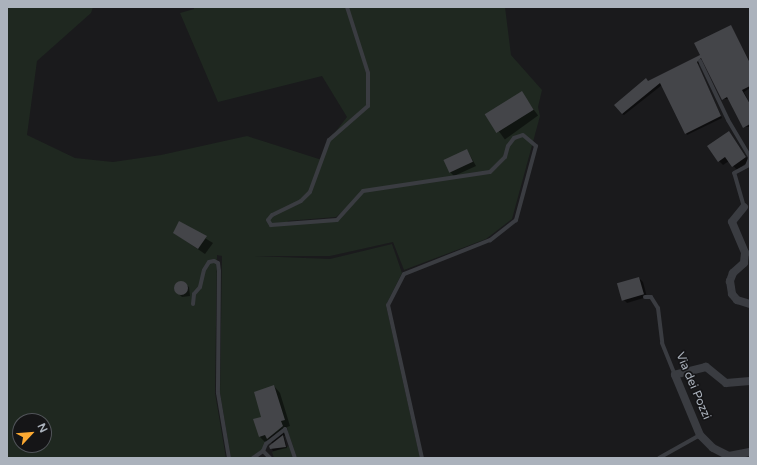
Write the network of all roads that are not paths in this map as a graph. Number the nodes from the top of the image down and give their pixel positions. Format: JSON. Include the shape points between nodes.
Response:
{"nodes":[{"id":1,"x":347,"y":7,"type":"edge"},
{"id":2,"x":700,"y":61,"type":"dead end"},
{"id":3,"x":750,"y":158,"type":"edge"},
{"id":4,"x":744,"y":207,"type":"joint"},
{"id":5,"x":646,"y":297,"type":"dead end"},
{"id":6,"x":193,"y":304,"type":"dead end"},
{"id":7,"x":750,"y":304,"type":"edge"},
{"id":8,"x":674,"y":375,"type":"junction"},
{"id":9,"x":750,"y":381,"type":"edge"},
{"id":10,"x":700,"y":435,"type":"junction"},
{"id":11,"x":263,"y":451,"type":"junction"},
{"id":12,"x":750,"y":452,"type":"edge"},
{"id":13,"x":229,"y":458,"type":"edge"},
{"id":14,"x":253,"y":458,"type":"edge"},
{"id":15,"x":270,"y":458,"type":"edge"},
{"id":16,"x":295,"y":458,"type":"edge"},
{"id":17,"x":422,"y":458,"type":"edge"},
{"id":18,"x":659,"y":458,"type":"edge"}],
"edges":[{"from":1,"to":17,"type":"lane","via":[[368,73],[368,106],[329,140],[310,192],[301,201],[272,215],[268,220],[271,225],[337,220],[363,191],[490,172],[505,157],[514,138],[523,136],[536,146],[516,220],[490,240],[404,274],[388,306]]},
{"from":2,"to":3,"type":"lane","via":[[728,120]]},
{"from":3,"to":4,"type":"lane","via":[[747,166],[734,173]]},
{"from":4,"to":7,"type":"street","via":[[732,222],[745,253],[744,263],[733,273],[730,281],[732,294],[737,300]]},
{"from":5,"to":8,"type":"lane","name":"Via dei Pozzi","via":[[651,297],[658,308],[662,343]]},
{"from":6,"to":13,"type":"lane","via":[[194,294],[200,287],[204,270],[209,262],[214,260],[218,263],[219,271],[218,393]]},
{"from":8,"to":9,"type":"street","via":[[706,367],[726,383]]},
{"from":8,"to":10,"type":"street","name":"Via dei Pozzi"},
{"from":10,"to":12,"type":"street","name":"Via dei Pozzi","via":[[713,448],[729,456]]},
{"from":10,"to":18,"type":"lane"},
{"from":11,"to":14,"type":"lane"},
{"from":11,"to":15,"type":"lane"},
{"from":11,"to":16,"type":"lane","via":[[271,438],[285,429]]}]}
